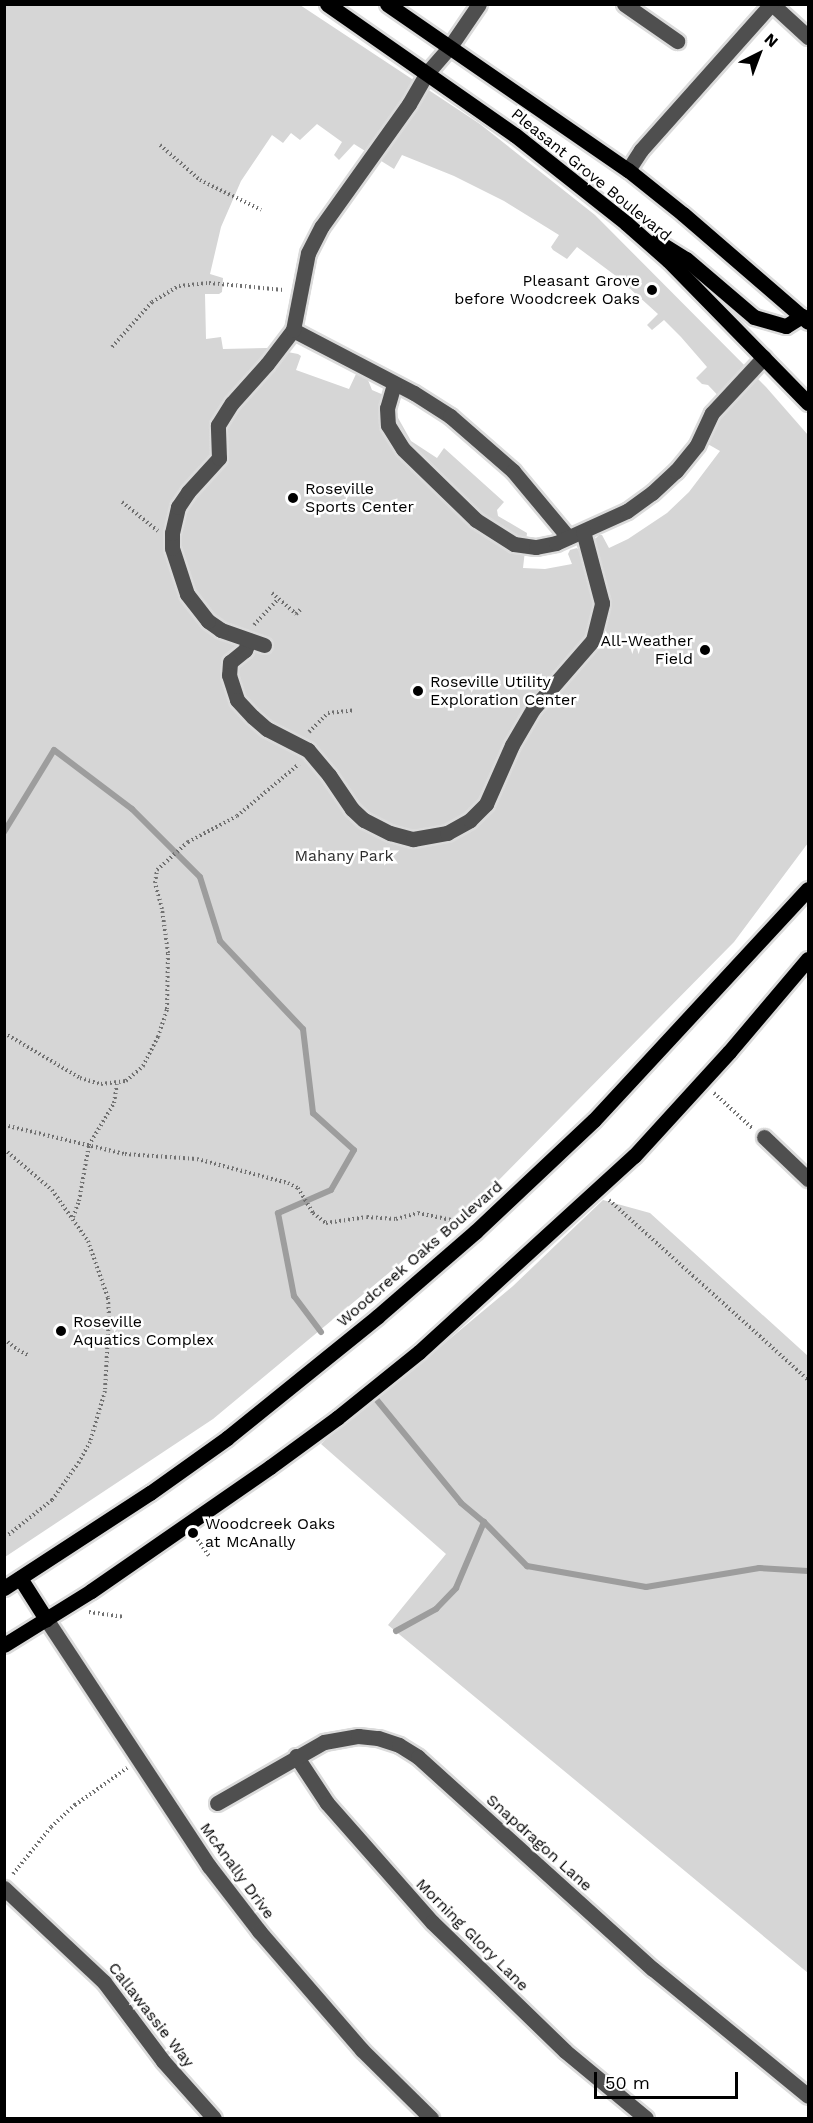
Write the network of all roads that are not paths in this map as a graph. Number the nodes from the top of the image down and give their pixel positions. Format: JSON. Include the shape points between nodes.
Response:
{"nodes":[{"id":1,"x":327,"y":4,"type":"edge"},
{"id":2,"x":387,"y":4,"type":"edge"},
{"id":3,"x":479,"y":4,"type":"edge"},
{"id":4,"x":624,"y":4,"type":"edge"},
{"id":5,"x":772,"y":4,"type":"edge"},
{"id":6,"x":808,"y":37,"type":"edge"},
{"id":7,"x":677,"y":41,"type":"dead end"},
{"id":8,"x":449,"y":48,"type":"junction"},
{"id":9,"x":427,"y":73,"type":"junction"},
{"id":10,"x":628,"y":170,"type":"junction"},
{"id":11,"x":626,"y":223,"type":"junction"},
{"id":12,"x":806,"y":316,"type":"edge"},
{"id":13,"x":293,"y":330,"type":"junction"},
{"id":14,"x":764,"y":357,"type":"junction"},
{"id":15,"x":394,"y":384,"type":"junction"},
{"id":16,"x":808,"y":403,"type":"edge"},
{"id":17,"x":576,"y":534,"type":"junction"},
{"id":18,"x":808,"y":890,"type":"edge"},
{"id":19,"x":808,"y":959,"type":"edge"},
{"id":20,"x":764,"y":1137,"type":"road end"},
{"id":21,"x":808,"y":1179,"type":"edge"},
{"id":22,"x":20,"y":1578,"type":"junction"},
{"id":23,"x":4,"y":1588,"type":"edge"},
{"id":24,"x":46,"y":1619,"type":"junction"},
{"id":25,"x":4,"y":1646,"type":"edge"},
{"id":26,"x":296,"y":1756,"type":"junction"},
{"id":27,"x":217,"y":1803,"type":"dead end"},
{"id":28,"x":6,"y":1883,"type":"edge"},
{"id":29,"x":808,"y":2096,"type":"edge"},
{"id":30,"x":214,"y":2118,"type":"edge"},
{"id":31,"x":431,"y":2118,"type":"edge"},
{"id":32,"x":646,"y":2118,"type":"edge"}],
"edges":[{"from":1,"to":9,"type":"main road","name":"Pleasant Grove Boulevard"},
{"from":2,"to":8,"type":"main road","name":"Pleasant Grove Boulevard"},
{"from":3,"to":8,"type":"street"},
{"from":4,"to":7,"type":"street"},
{"from":5,"to":6,"type":"street"},
{"from":5,"to":10,"type":"street","via":[[641,150]]},
{"from":8,"to":9,"type":"street"},
{"from":8,"to":10,"type":"main road","name":"Pleasant Grove Boulevard"},
{"from":9,"to":11,"type":"main road","name":"Pleasant Grove Boulevard"},
{"from":9,"to":13,"type":"street","via":[[322,226],[308,253]]},
{"from":10,"to":12,"type":"main road","name":"Pleasant Grove Boulevard"},
{"from":11,"to":12,"type":"main road","via":[[686,259],[754,317],[786,326]]},
{"from":11,"to":14,"type":"main road","name":"Pleasant Grove Boulevard"},
{"from":13,"to":15,"type":"street"},
{"from":13,"to":17,"type":"street","via":[[218,425],[219,458],[178,507],[172,548],[180,579],[196,607],[221,630],[251,642],[230,662],[229,675],[237,700],[267,729],[313,755],[364,820],[413,839],[436,836],[459,827],[486,804],[526,719],[593,640],[598,628],[601,597]]},
{"from":14,"to":16,"type":"main road","name":"Pleasant Grove Boulevard"},
{"from":14,"to":17,"type":"street","via":[[712,413],[697,445],[676,471],[627,511]]},
{"from":15,"to":17,"type":"street","via":[[450,416]]},
{"from":15,"to":17,"type":"street","via":[[387,408],[388,425],[403,449],[476,520],[514,544],[536,547]]},
{"from":18,"to":22,"type":"main road","name":"Woodcreek Oaks Boulevard","via":[[594,1120],[475,1232],[227,1438]]},
{"from":19,"to":24,"type":"main road","via":[[634,1156],[419,1352],[337,1418],[188,1526]]},
{"from":20,"to":21,"type":"street"},
{"from":22,"to":23,"type":"main road","name":"Woodcreek Oaks Boulevard"},
{"from":22,"to":24,"type":"main road"},
{"from":24,"to":25,"type":"main road"},
{"from":24,"to":31,"type":"street","name":"McAnally Drive","via":[[209,1866],[259,1931],[362,2050]]},
{"from":26,"to":27,"type":"street","name":"Snapdragon Lane"},
{"from":26,"to":29,"type":"street","name":"Snapdragon Lane","via":[[324,1742],[358,1736],[399,1745],[418,1757],[653,1969]]},
{"from":26,"to":32,"type":"street","name":"Morning Glory Lane","via":[[327,1803],[432,1922],[565,2051]]},
{"from":28,"to":30,"type":"street","name":"Callawassie Way","via":[[104,1982],[164,2061]]}]}
